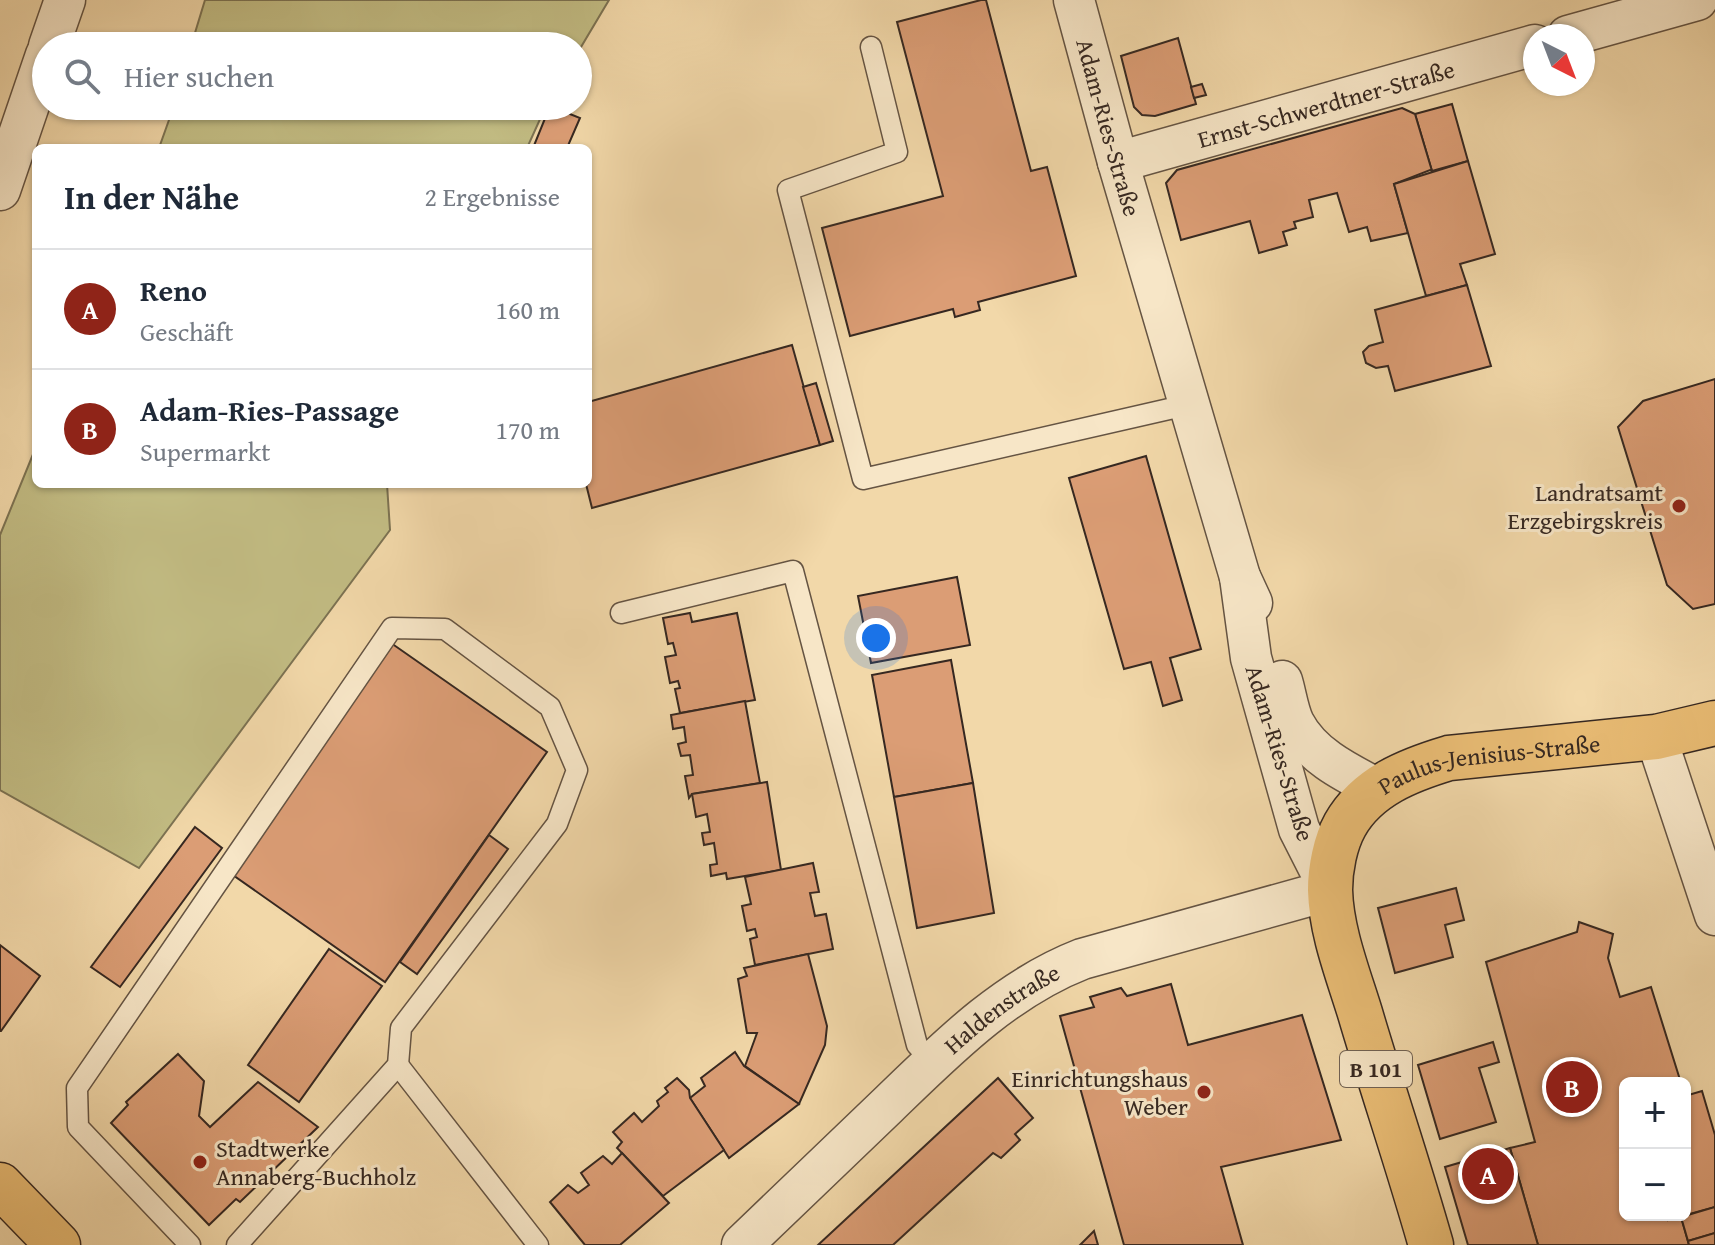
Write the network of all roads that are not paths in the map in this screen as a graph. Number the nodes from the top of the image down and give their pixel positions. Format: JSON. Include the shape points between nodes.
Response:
{"nodes":[{"id":1,"x":65,"y":0,"type":"edge"},
{"id":2,"x":1074,"y":0,"type":"edge"},
{"id":3,"x":1697,"y":0,"type":"edge"},
{"id":4,"x":1595,"y":28,"type":"edge"},
{"id":5,"x":54,"y":32,"type":"edge"},
{"id":6,"x":871,"y":47,"type":"dead end"},
{"id":7,"x":1523,"y":48,"type":"edge"},
{"id":8,"x":32,"y":96,"type":"edge"},
{"id":9,"x":1118,"y":162,"type":"junction"},
{"id":10,"x":0,"y":190,"type":"edge"},
{"id":11,"x":1191,"y":404,"type":"junction"},
{"id":12,"x":1240,"y":577,"type":"junction"},
{"id":13,"x":621,"y":613,"type":"dead end"},
{"id":14,"x":1715,"y":723,"type":"edge"},
{"id":15,"x":1656,"y":737,"type":"junction"},
{"id":16,"x":1378,"y":789,"type":"junction"},
{"id":17,"x":1330,"y":890,"type":"junction"},
{"id":18,"x":1715,"y":915,"type":"edge"},
{"id":19,"x":932,"y":1062,"type":"junction"},
{"id":20,"x":398,"y":1065,"type":"junction"},
{"id":21,"x":0,"y":1185,"type":"edge"},
{"id":22,"x":58,"y":1245,"type":"edge"},
{"id":23,"x":190,"y":1245,"type":"edge"},
{"id":24,"x":237,"y":1245,"type":"edge"},
{"id":25,"x":538,"y":1245,"type":"edge"},
{"id":26,"x":742,"y":1245,"type":"edge"},
{"id":27,"x":1431,"y":1245,"type":"edge"}],
"edges":[{"from":1,"to":5,"type":"street"},
{"from":2,"to":9,"type":"street","name":"Adam-Ries-Straße"},
{"from":3,"to":4,"type":"street"},
{"from":6,"to":11,"type":"lane","via":[[897,152],[788,190],[863,479]]},
{"from":7,"to":9,"type":"street","name":"Ernst-Schwerdtner-Straße"},
{"from":8,"to":10,"type":"street"},
{"from":9,"to":11,"type":"street","name":"Adam-Ries-Straße"},
{"from":11,"to":12,"type":"street","name":"Adam-Ries-Straße"},
{"from":12,"to":16,"type":"street","name":"Adam-Ries-Straße","via":[[1273,650],[1294,723],[1318,752]]},
{"from":12,"to":17,"type":"street","name":"Adam-Ries-Straße","via":[[1251,658],[1299,829]]},
{"from":13,"to":19,"type":"lane","via":[[793,571],[917,1045]]},
{"from":14,"to":15,"type":"main road","name":"Paulus-Jenisius-Straße","number":"B 101"},
{"from":15,"to":16,"type":"main road","name":"Paulus-Jenisius-Straße","number":"B 101","via":[[1449,758],[1418,767]]},
{"from":15,"to":18,"type":"street"},
{"from":16,"to":17,"type":"main road","name":"Paulus-Jenisius-Straße","number":"B 101","via":[[1346,824]]},
{"from":17,"to":19,"type":"street","name":"Haldenstraße","via":[[1051,971],[1008,997]]},
{"from":17,"to":27,"type":"main road","name":"Adam-Ries-Straße","number":"B 101","via":[[1346,966]]},
{"from":19,"to":26,"type":"street","name":"Haldenstraße"},
{"from":20,"to":23,"type":"lane","via":[[401,1028],[557,824],[577,770],[550,707],[445,629],[392,628],[77,1088],[78,1127]]},
{"from":20,"to":24,"type":"lane"},
{"from":20,"to":25,"type":"lane"},
{"from":21,"to":22,"type":"main road"}]}
